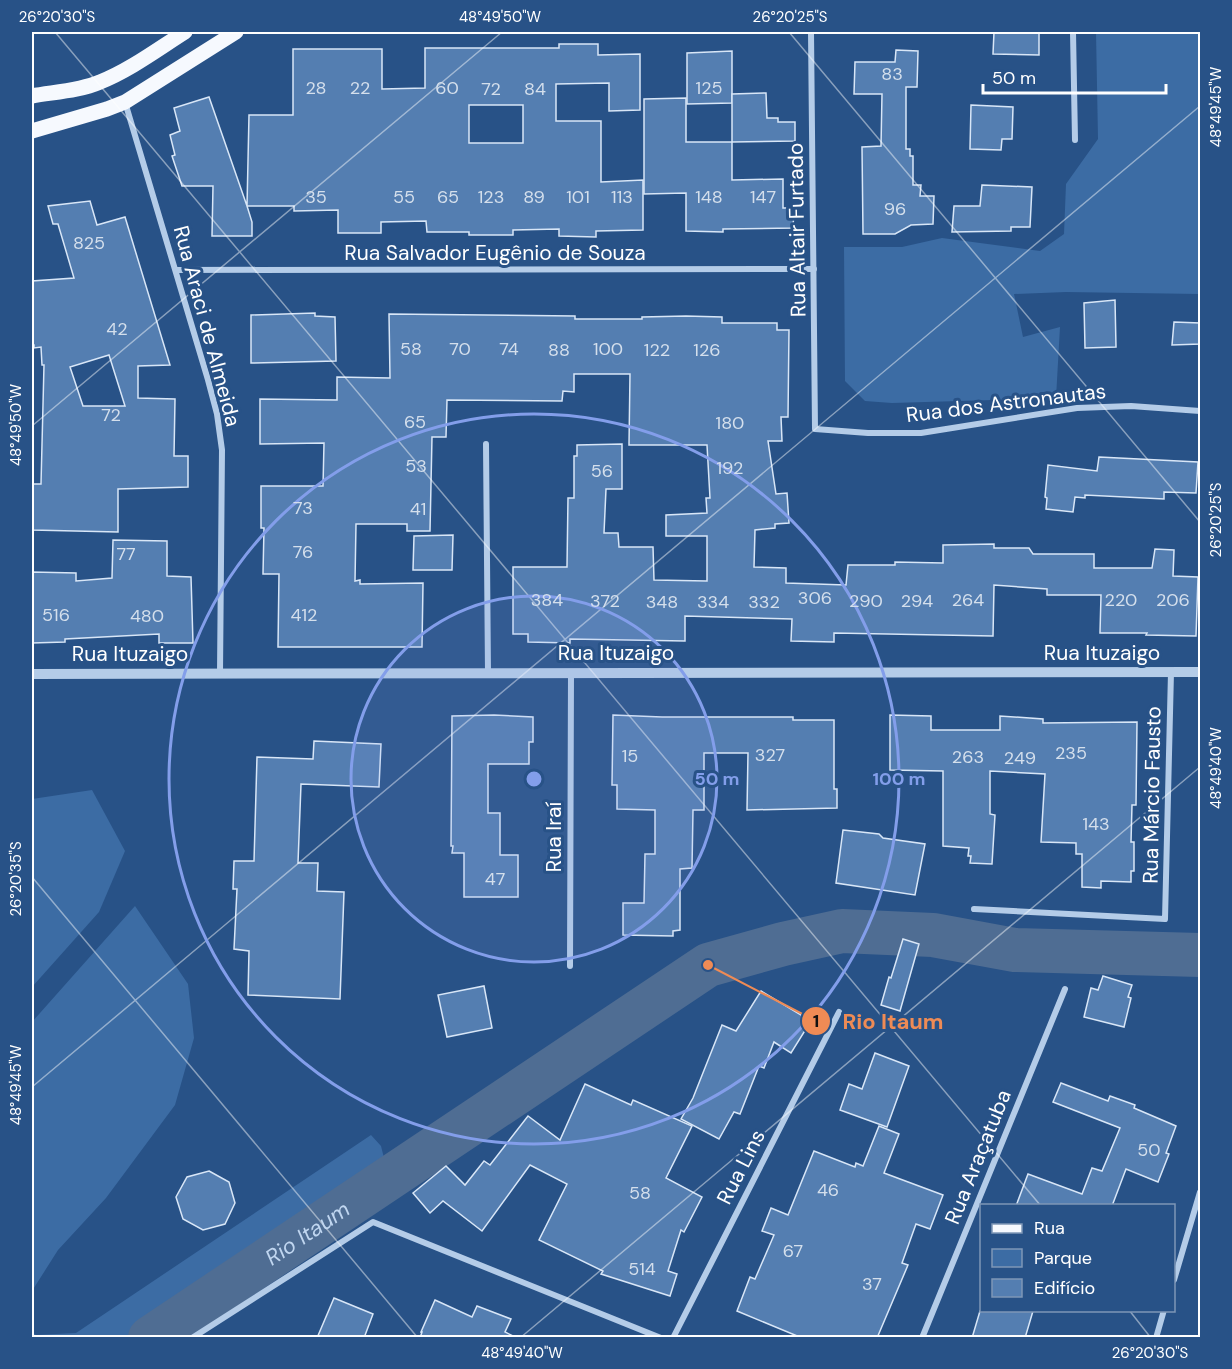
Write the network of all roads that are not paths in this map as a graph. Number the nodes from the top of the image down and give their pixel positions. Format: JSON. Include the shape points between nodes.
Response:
{"nodes":[{"id":1,"x":184,"y":32,"type":"edge"},
{"id":2,"x":236,"y":32,"type":"edge"},
{"id":3,"x":811,"y":32,"type":"edge"},
{"id":4,"x":1073,"y":32,"type":"edge"},
{"id":5,"x":32,"y":96,"type":"edge"},
{"id":6,"x":125,"y":102,"type":"junction"},
{"id":7,"x":32,"y":131,"type":"edge"},
{"id":8,"x":1075,"y":140,"type":"dead end"},
{"id":9,"x":813,"y":269,"type":"junction"},
{"id":10,"x":176,"y":270,"type":"junction"},
{"id":11,"x":1200,"y":411,"type":"edge"},
{"id":12,"x":815,"y":429,"type":"joint"},
{"id":13,"x":486,"y":444,"type":"dead end"},
{"id":14,"x":1171,"y":672,"type":"junction"},
{"id":15,"x":1200,"y":672,"type":"edge"},
{"id":16,"x":220,"y":673,"type":"junction"},
{"id":17,"x":488,"y":673,"type":"junction"},
{"id":18,"x":571,"y":673,"type":"junction"},
{"id":19,"x":32,"y":674,"type":"edge"},
{"id":20,"x":974,"y":909,"type":"dead end"},
{"id":21,"x":570,"y":966,"type":"dead end"},
{"id":22,"x":1065,"y":989,"type":"dead end"},
{"id":23,"x":839,"y":1012,"type":"dead end"},
{"id":24,"x":1200,"y":1192,"type":"edge"},
{"id":25,"x":1175,"y":1273,"type":"edge"},
{"id":26,"x":1164,"y":1312,"type":"edge"},
{"id":27,"x":192,"y":1338,"type":"edge"},
{"id":28,"x":661,"y":1338,"type":"edge"},
{"id":29,"x":673,"y":1338,"type":"edge"},
{"id":30,"x":922,"y":1338,"type":"edge"},
{"id":31,"x":1156,"y":1338,"type":"edge"}],
"edges":[{"from":1,"to":5,"type":"main road","via":[[100,82]]},
{"from":2,"to":6,"type":"main road"},
{"from":3,"to":9,"type":"street","name":"Rua Altair Furtado"},
{"from":4,"to":8,"type":"street"},
{"from":6,"to":7,"type":"main road"},
{"from":6,"to":10,"type":"street","name":"Rua Araci de Almeida"},
{"from":9,"to":10,"type":"street","name":"Rua Salvador Eugênio de Souza"},
{"from":9,"to":12,"type":"street","name":"Rua Altair Furtado"},
{"from":10,"to":16,"type":"street","name":"Rua Araci de Almeida","via":[[217,414],[222,450]]},
{"from":11,"to":12,"type":"street","name":"Rua dos Astronautas","via":[[1131,406],[1077,408],[921,433]]},
{"from":13,"to":17,"type":"street"},
{"from":14,"to":15,"type":"street","name":"Rua Ituzaigo"},
{"from":14,"to":18,"type":"street","name":"Rua Ituzaigo"},
{"from":14,"to":20,"type":"street","name":"Rua Márcio Fausto","via":[[1165,919]]},
{"from":16,"to":17,"type":"street","name":"Rua Ituzaigo"},
{"from":16,"to":19,"type":"street","name":"Rua Ituzaigo"},
{"from":17,"to":18,"type":"street","name":"Rua Ituzaigo"},
{"from":18,"to":21,"type":"street","name":"Rua Iraí"},
{"from":22,"to":30,"type":"street","name":"Rua Araçatuba"},
{"from":23,"to":29,"type":"street","name":"Rua Lins"},
{"from":24,"to":25,"type":"street"},
{"from":26,"to":31,"type":"street"},
{"from":27,"to":28,"type":"street","via":[[372,1222]]}]}
